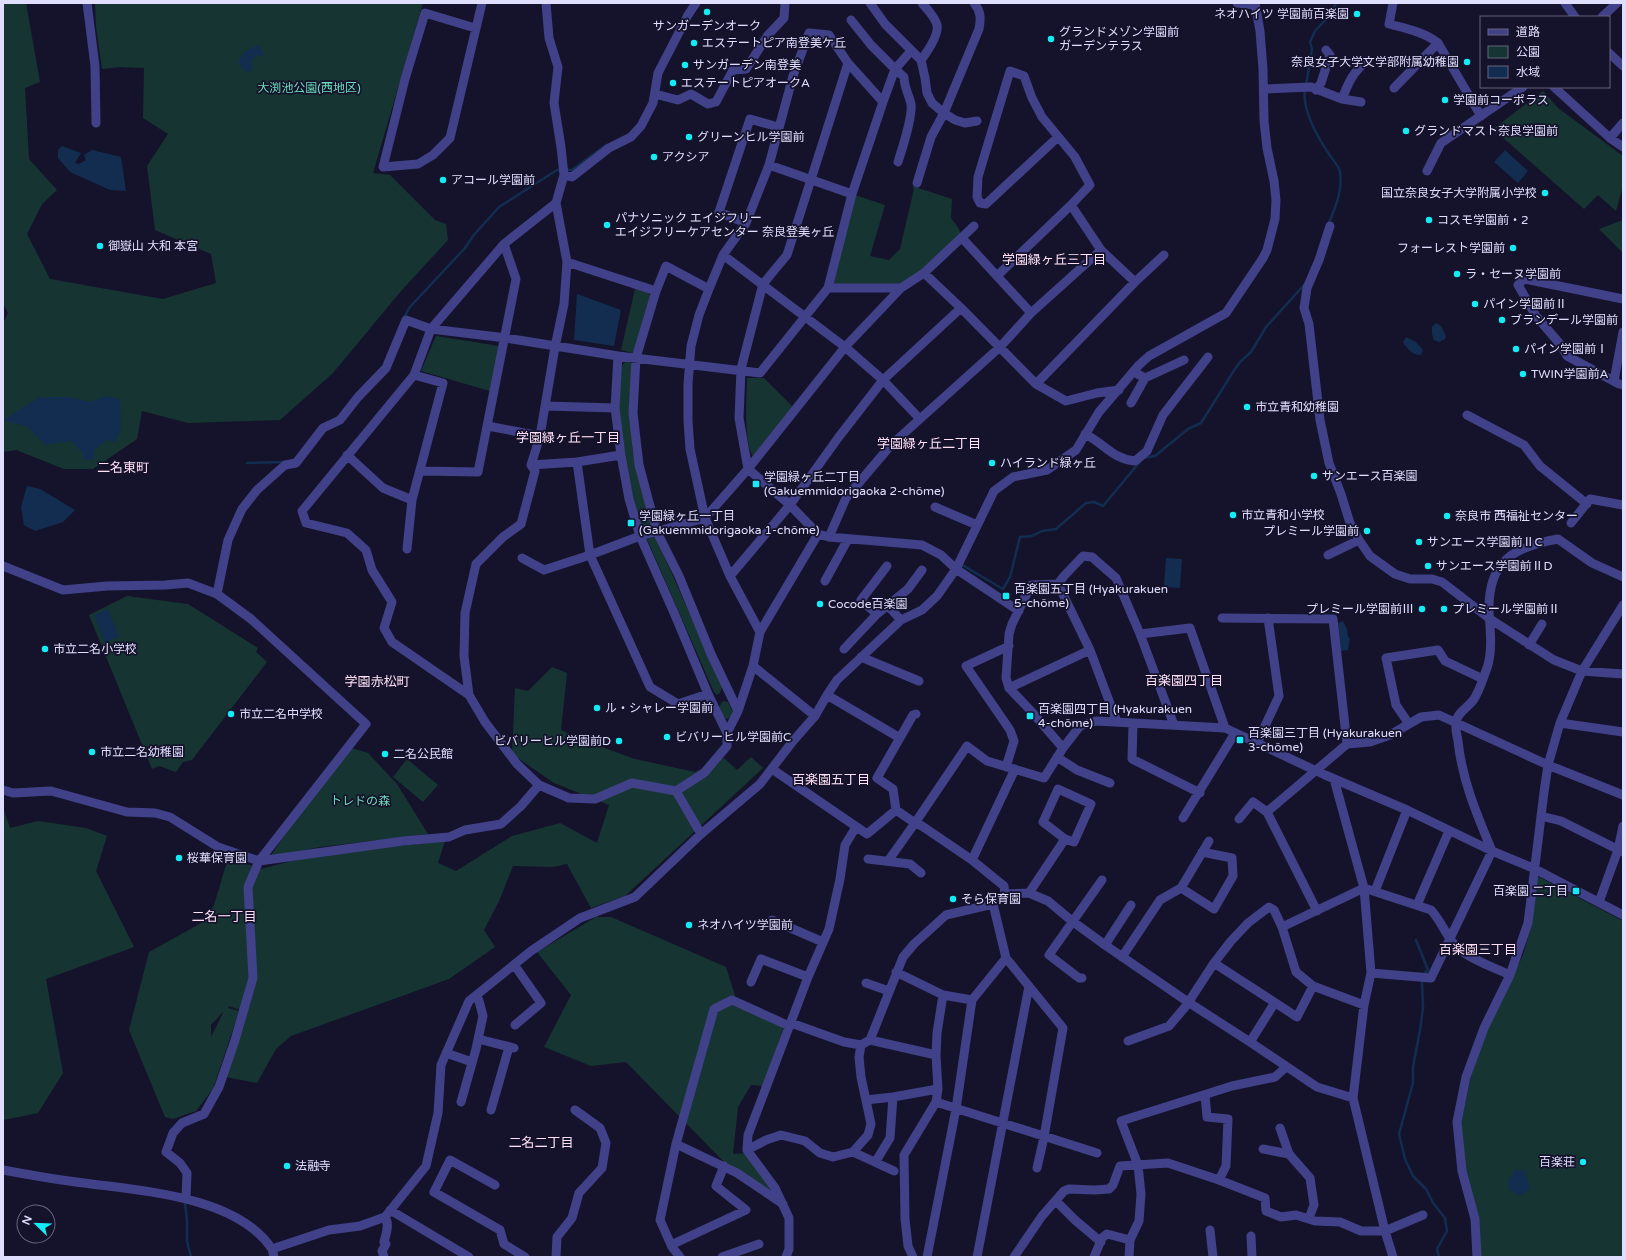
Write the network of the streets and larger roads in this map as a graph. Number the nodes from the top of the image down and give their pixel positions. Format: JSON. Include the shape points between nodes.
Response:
{"nodes":[{"id":1,"x":87,"y":3,"type":"edge"},
{"id":2,"x":482,"y":3,"type":"edge"},
{"id":3,"x":546,"y":3,"type":"edge"},
{"id":4,"x":696,"y":3,"type":"edge"},
{"id":5,"x":785,"y":3,"type":"edge"},
{"id":6,"x":870,"y":3,"type":"edge"},
{"id":7,"x":922,"y":3,"type":"edge"},
{"id":8,"x":974,"y":3,"type":"edge"},
{"id":9,"x":1238,"y":3,"type":"edge"},
{"id":10,"x":1393,"y":3,"type":"edge"},
{"id":11,"x":1565,"y":3,"type":"edge"},
{"id":12,"x":1616,"y":3,"type":"edge"},
{"id":13,"x":1255,"y":4,"type":"edge"},
{"id":14,"x":1574,"y":16,"type":"edge"},
{"id":15,"x":1603,"y":16,"type":"edge"},
{"id":16,"x":851,"y":20,"type":"dead end"},
{"id":17,"x":475,"y":28,"type":"junction"},
{"id":18,"x":1438,"y":43,"type":"junction"},
{"id":19,"x":1326,"y":50,"type":"dead end"},
{"id":20,"x":911,"y":51,"type":"junction"},
{"id":21,"x":1610,"y":54,"type":"edge"},
{"id":22,"x":921,"y":60,"type":"junction"},
{"id":23,"x":1368,"y":60,"type":"dead end"},
{"id":24,"x":848,"y":62,"type":"junction"},
{"id":25,"x":1623,"y":66,"type":"edge"},
{"id":26,"x":895,"y":69,"type":"junction"},
{"id":27,"x":1314,"y":88,"type":"junction"},
{"id":28,"x":1394,"y":88,"type":"dead end"},
{"id":29,"x":1522,"y":88,"type":"edge"},
{"id":30,"x":1555,"y":88,"type":"edge"},
{"id":31,"x":1264,"y":89,"type":"junction"},
{"id":32,"x":655,"y":94,"type":"junction"},
{"id":33,"x":1342,"y":99,"type":"junction"},
{"id":34,"x":883,"y":102,"type":"junction"},
{"id":35,"x":1361,"y":102,"type":"dead end"},
{"id":36,"x":944,"y":113,"type":"junction"},
{"id":37,"x":1481,"y":116,"type":"junction"},
{"id":38,"x":977,"y":121,"type":"dead end"},
{"id":39,"x":96,"y":123,"type":"dead end"},
{"id":40,"x":1623,"y":123,"type":"edge"},
{"id":41,"x":778,"y":127,"type":"junction"},
{"id":42,"x":1058,"y":137,"type":"junction"},
{"id":43,"x":1610,"y":138,"type":"junction"},
{"id":44,"x":1623,"y":147,"type":"edge"},
{"id":45,"x":898,"y":162,"type":"dead end"},
{"id":46,"x":769,"y":165,"type":"junction"},
{"id":47,"x":1427,"y":171,"type":"dead end"},
{"id":48,"x":564,"y":175,"type":"junction"},
{"id":49,"x":810,"y":180,"type":"junction"},
{"id":50,"x":917,"y":183,"type":"dead end"},
{"id":51,"x":852,"y":194,"type":"junction"},
{"id":52,"x":556,"y":203,"type":"junction"},
{"id":53,"x":1071,"y":205,"type":"junction"},
{"id":54,"x":746,"y":223,"type":"junction"},
{"id":55,"x":974,"y":226,"type":"dead end"},
{"id":56,"x":1330,"y":226,"type":"dead end"},
{"id":57,"x":962,"y":238,"type":"junction"},
{"id":58,"x":504,"y":244,"type":"junction"},
{"id":59,"x":1101,"y":250,"type":"junction"},
{"id":60,"x":1164,"y":254,"type":"dead end"},
{"id":61,"x":723,"y":255,"type":"junction"},
{"id":62,"x":567,"y":262,"type":"junction"},
{"id":63,"x":924,"y":273,"type":"junction"},
{"id":64,"x":997,"y":276,"type":"junction"},
{"id":65,"x":1135,"y":282,"type":"junction"},
{"id":66,"x":763,"y":284,"type":"junction"},
{"id":67,"x":828,"y":288,"type":"junction"},
{"id":68,"x":901,"y":288,"type":"junction"},
{"id":69,"x":709,"y":289,"type":"junction"},
{"id":70,"x":656,"y":291,"type":"junction"},
{"id":71,"x":1623,"y":299,"type":"edge"},
{"id":72,"x":960,"y":308,"type":"junction"},
{"id":73,"x":1031,"y":313,"type":"junction"},
{"id":74,"x":805,"y":316,"type":"junction"},
{"id":75,"x":431,"y":330,"type":"junction"},
{"id":76,"x":1623,"y":332,"type":"edge"},
{"id":77,"x":506,"y":338,"type":"junction"},
{"id":78,"x":555,"y":347,"type":"junction"},
{"id":79,"x":845,"y":347,"type":"junction"},
{"id":80,"x":1000,"y":347,"type":"junction"},
{"id":81,"x":618,"y":356,"type":"junction"},
{"id":82,"x":1208,"y":357,"type":"dead end"},
{"id":83,"x":636,"y":358,"type":"junction"},
{"id":84,"x":1184,"y":360,"type":"dead end"},
{"id":85,"x":690,"y":363,"type":"junction"},
{"id":86,"x":741,"y":369,"type":"junction"},
{"id":87,"x":1134,"y":372,"type":"junction"},
{"id":88,"x":414,"y":375,"type":"junction"},
{"id":89,"x":1145,"y":378,"type":"junction"},
{"id":90,"x":883,"y":380,"type":"junction"},
{"id":91,"x":1614,"y":381,"type":"junction"},
{"id":92,"x":1036,"y":384,"type":"junction"},
{"id":93,"x":1623,"y":385,"type":"edge"},
{"id":94,"x":1119,"y":390,"type":"junction"},
{"id":95,"x":1131,"y":403,"type":"dead end"},
{"id":96,"x":546,"y":406,"type":"junction"},
{"id":97,"x":615,"y":408,"type":"junction"},
{"id":98,"x":1467,"y":416,"type":"dead end"},
{"id":99,"x":919,"y":418,"type":"junction"},
{"id":100,"x":488,"y":426,"type":"junction"},
{"id":101,"x":1085,"y":434,"type":"junction"},
{"id":102,"x":540,"y":436,"type":"junction"},
{"id":103,"x":347,"y":455,"type":"junction"},
{"id":104,"x":621,"y":455,"type":"junction"},
{"id":105,"x":577,"y":462,"type":"junction"},
{"id":106,"x":531,"y":465,"type":"junction"},
{"id":107,"x":748,"y":469,"type":"junction"},
{"id":108,"x":420,"y":471,"type":"junction"},
{"id":109,"x":412,"y":500,"type":"junction"},
{"id":110,"x":790,"y":504,"type":"junction"},
{"id":111,"x":1586,"y":504,"type":"junction"},
{"id":112,"x":1623,"y":505,"type":"edge"},
{"id":113,"x":935,"y":507,"type":"dead end"},
{"id":114,"x":705,"y":518,"type":"junction"},
{"id":115,"x":1571,"y":523,"type":"dead end"},
{"id":116,"x":977,"y":525,"type":"junction"},
{"id":117,"x":657,"y":532,"type":"junction"},
{"id":118,"x":818,"y":534,"type":"junction"},
{"id":119,"x":640,"y":536,"type":"junction"},
{"id":120,"x":829,"y":537,"type":"junction"},
{"id":121,"x":848,"y":539,"type":"junction"},
{"id":122,"x":1359,"y":540,"type":"junction"},
{"id":123,"x":407,"y":549,"type":"dead end"},
{"id":124,"x":590,"y":555,"type":"junction"},
{"id":125,"x":1328,"y":555,"type":"dead end"},
{"id":126,"x":522,"y":558,"type":"dead end"},
{"id":127,"x":3,"y":566,"type":"edge"},
{"id":128,"x":887,"y":566,"type":"dead end"},
{"id":129,"x":956,"y":569,"type":"junction"},
{"id":130,"x":922,"y":570,"type":"dead end"},
{"id":131,"x":730,"y":576,"type":"junction"},
{"id":132,"x":1623,"y":577,"type":"edge"},
{"id":133,"x":826,"y":581,"type":"dead end"},
{"id":134,"x":1058,"y":584,"type":"junction"},
{"id":135,"x":217,"y":594,"type":"junction"},
{"id":136,"x":888,"y":606,"type":"junction"},
{"id":137,"x":1019,"y":610,"type":"junction"},
{"id":138,"x":1622,"y":610,"type":"edge"},
{"id":139,"x":877,"y":614,"type":"junction"},
{"id":140,"x":1222,"y":618,"type":"dead end"},
{"id":141,"x":1268,"y":618,"type":"junction"},
{"id":142,"x":901,"y":620,"type":"junction"},
{"id":143,"x":1490,"y":620,"type":"junction"},
{"id":144,"x":1542,"y":624,"type":"dead end"},
{"id":145,"x":760,"y":632,"type":"junction"},
{"id":146,"x":1140,"y":634,"type":"junction"},
{"id":147,"x":1529,"y":645,"type":"junction"},
{"id":148,"x":1009,"y":646,"type":"junction"},
{"id":149,"x":844,"y":649,"type":"dead end"},
{"id":150,"x":1090,"y":650,"type":"junction"},
{"id":151,"x":861,"y":657,"type":"junction"},
{"id":152,"x":753,"y":666,"type":"junction"},
{"id":153,"x":1582,"y":671,"type":"junction"},
{"id":154,"x":1623,"y":674,"type":"edge"},
{"id":155,"x":1483,"y":679,"type":"junction"},
{"id":156,"x":920,"y":681,"type":"dead end"},
{"id":157,"x":1009,"y":688,"type":"junction"},
{"id":158,"x":708,"y":694,"type":"junction"},
{"id":159,"x":469,"y":695,"type":"junction"},
{"id":160,"x":827,"y":695,"type":"junction"},
{"id":161,"x":738,"y":711,"type":"junction"},
{"id":162,"x":916,"y":714,"type":"dead end"},
{"id":163,"x":815,"y":716,"type":"junction"},
{"id":164,"x":1117,"y":722,"type":"junction"},
{"id":165,"x":1455,"y":722,"type":"junction"},
{"id":166,"x":1560,"y":723,"type":"junction"},
{"id":167,"x":1133,"y":724,"type":"junction"},
{"id":168,"x":1409,"y":724,"type":"junction"},
{"id":169,"x":1174,"y":725,"type":"junction"},
{"id":170,"x":1225,"y":728,"type":"junction"},
{"id":171,"x":1623,"y":732,"type":"edge"},
{"id":172,"x":727,"y":733,"type":"junction"},
{"id":173,"x":1235,"y":733,"type":"junction"},
{"id":174,"x":900,"y":738,"type":"junction"},
{"id":175,"x":1257,"y":743,"type":"junction"},
{"id":176,"x":1347,"y":744,"type":"junction"},
{"id":177,"x":1063,"y":748,"type":"junction"},
{"id":178,"x":1056,"y":757,"type":"junction"},
{"id":179,"x":1548,"y":766,"type":"junction"},
{"id":180,"x":1011,"y":768,"type":"junction"},
{"id":181,"x":772,"y":769,"type":"junction"},
{"id":182,"x":1315,"y":770,"type":"junction"},
{"id":183,"x":1334,"y":779,"type":"junction"},
{"id":184,"x":1110,"y":783,"type":"dead end"},
{"id":185,"x":539,"y":785,"type":"junction"},
{"id":186,"x":3,"y":790,"type":"edge"},
{"id":187,"x":676,"y":791,"type":"junction"},
{"id":188,"x":1200,"y":793,"type":"junction"},
{"id":189,"x":1623,"y":794,"type":"edge"},
{"id":190,"x":896,"y":810,"type":"junction"},
{"id":191,"x":1408,"y":810,"type":"junction"},
{"id":192,"x":1267,"y":812,"type":"junction"},
{"id":193,"x":1541,"y":816,"type":"junction"},
{"id":194,"x":1183,"y":818,"type":"dead end"},
{"id":195,"x":1239,"y":819,"type":"dead end"},
{"id":196,"x":915,"y":823,"type":"junction"},
{"id":197,"x":1623,"y":826,"type":"edge"},
{"id":198,"x":856,"y":827,"type":"junction"},
{"id":199,"x":1449,"y":831,"type":"junction"},
{"id":200,"x":701,"y":834,"type":"junction"},
{"id":201,"x":1065,"y":839,"type":"junction"},
{"id":202,"x":1208,"y":841,"type":"dead end"},
{"id":203,"x":1492,"y":851,"type":"junction"},
{"id":204,"x":1621,"y":851,"type":"edge"},
{"id":205,"x":1202,"y":852,"type":"junction"},
{"id":206,"x":868,"y":859,"type":"dead end"},
{"id":207,"x":972,"y":860,"type":"junction"},
{"id":208,"x":259,"y":861,"type":"junction"},
{"id":209,"x":888,"y":861,"type":"junction"},
{"id":210,"x":1533,"y":868,"type":"junction"},
{"id":211,"x":921,"y":873,"type":"dead end"},
{"id":212,"x":1102,"y":880,"type":"dead end"},
{"id":213,"x":1181,"y":888,"type":"junction"},
{"id":214,"x":1364,"y":888,"type":"junction"},
{"id":215,"x":1375,"y":891,"type":"junction"},
{"id":216,"x":1029,"y":893,"type":"junction"},
{"id":217,"x":1005,"y":894,"type":"junction"},
{"id":218,"x":1599,"y":902,"type":"junction"},
{"id":219,"x":993,"y":904,"type":"junction"},
{"id":220,"x":1417,"y":905,"type":"junction"},
{"id":221,"x":1131,"y":906,"type":"dead end"},
{"id":222,"x":1316,"y":911,"type":"junction"},
{"id":223,"x":1623,"y":914,"type":"edge"},
{"id":224,"x":772,"y":920,"type":"dead end"},
{"id":225,"x":1072,"y":921,"type":"junction"},
{"id":226,"x":1282,"y":928,"type":"junction"},
{"id":227,"x":1449,"y":938,"type":"junction"},
{"id":228,"x":823,"y":942,"type":"junction"},
{"id":229,"x":1105,"y":945,"type":"junction"},
{"id":230,"x":1122,"y":957,"type":"junction"},
{"id":231,"x":1006,"y":958,"type":"junction"},
{"id":232,"x":1214,"y":963,"type":"junction"},
{"id":233,"x":515,"y":966,"type":"junction"},
{"id":234,"x":896,"y":972,"type":"junction"},
{"id":235,"x":1371,"y":973,"type":"junction"},
{"id":236,"x":1510,"y":976,"type":"junction"},
{"id":237,"x":808,"y":977,"type":"junction"},
{"id":238,"x":1082,"y":978,"type":"dead end"},
{"id":239,"x":751,"y":982,"type":"dead end"},
{"id":240,"x":866,"y":983,"type":"dead end"},
{"id":241,"x":1029,"y":986,"type":"junction"},
{"id":242,"x":1312,"y":986,"type":"junction"},
{"id":243,"x":888,"y":991,"type":"junction"},
{"id":244,"x":943,"y":995,"type":"junction"},
{"id":245,"x":477,"y":996,"type":"junction"},
{"id":246,"x":972,"y":1000,"type":"junction"},
{"id":247,"x":1188,"y":1002,"type":"junction"},
{"id":248,"x":1274,"y":1004,"type":"junction"},
{"id":249,"x":1364,"y":1005,"type":"junction"},
{"id":250,"x":791,"y":1023,"type":"junction"},
{"id":251,"x":515,"y":1025,"type":"dead end"},
{"id":252,"x":478,"y":1039,"type":"junction"},
{"id":253,"x":870,"y":1040,"type":"junction"},
{"id":254,"x":1128,"y":1041,"type":"dead end"},
{"id":255,"x":1250,"y":1042,"type":"junction"},
{"id":256,"x":860,"y":1045,"type":"junction"},
{"id":257,"x":446,"y":1053,"type":"junction"},
{"id":258,"x":936,"y":1055,"type":"junction"},
{"id":259,"x":472,"y":1062,"type":"junction"},
{"id":260,"x":1286,"y":1067,"type":"junction"},
{"id":261,"x":938,"y":1089,"type":"junction"},
{"id":262,"x":1205,"y":1095,"type":"junction"},
{"id":263,"x":894,"y":1097,"type":"junction"},
{"id":264,"x":1353,"y":1098,"type":"junction"},
{"id":265,"x":866,"y":1100,"type":"junction"},
{"id":266,"x":460,"y":1102,"type":"dead end"},
{"id":267,"x":936,"y":1102,"type":"junction"},
{"id":268,"x":956,"y":1109,"type":"junction"},
{"id":269,"x":491,"y":1110,"type":"dead end"},
{"id":270,"x":575,"y":1110,"type":"dead end"},
{"id":271,"x":1002,"y":1124,"type":"junction"},
{"id":272,"x":1280,"y":1128,"type":"dead end"},
{"id":273,"x":1044,"y":1137,"type":"junction"},
{"id":274,"x":676,"y":1144,"type":"junction"},
{"id":275,"x":1263,"y":1149,"type":"dead end"},
{"id":276,"x":747,"y":1150,"type":"junction"},
{"id":277,"x":853,"y":1152,"type":"junction"},
{"id":278,"x":1097,"y":1153,"type":"dead end"},
{"id":279,"x":1289,"y":1154,"type":"junction"},
{"id":280,"x":876,"y":1162,"type":"junction"},
{"id":281,"x":1138,"y":1165,"type":"junction"},
{"id":282,"x":724,"y":1166,"type":"junction"},
{"id":283,"x":1037,"y":1168,"type":"dead end"},
{"id":284,"x":3,"y":1170,"type":"edge"},
{"id":285,"x":894,"y":1172,"type":"dead end"},
{"id":286,"x":1219,"y":1180,"type":"junction"},
{"id":287,"x":495,"y":1185,"type":"dead end"},
{"id":288,"x":186,"y":1198,"type":"junction"},
{"id":289,"x":1056,"y":1201,"type":"junction"},
{"id":290,"x":784,"y":1204,"type":"junction"},
{"id":291,"x":387,"y":1213,"type":"junction"},
{"id":292,"x":1423,"y":1215,"type":"dead end"},
{"id":293,"x":1309,"y":1218,"type":"junction"},
{"id":294,"x":1210,"y":1230,"type":"dead end"},
{"id":295,"x":1385,"y":1231,"type":"junction"},
{"id":296,"x":1251,"y":1236,"type":"dead end"},
{"id":297,"x":1130,"y":1240,"type":"junction"},
{"id":298,"x":1101,"y":1242,"type":"junction"},
{"id":299,"x":759,"y":1244,"type":"dead end"},
{"id":300,"x":671,"y":1245,"type":"junction"},
{"id":301,"x":273,"y":1253,"type":"edge"},
{"id":302,"x":384,"y":1257,"type":"edge"},
{"id":303,"x":469,"y":1257,"type":"edge"},
{"id":304,"x":525,"y":1257,"type":"edge"},
{"id":305,"x":556,"y":1257,"type":"edge"},
{"id":306,"x":680,"y":1257,"type":"edge"},
{"id":307,"x":722,"y":1257,"type":"edge"},
{"id":308,"x":786,"y":1257,"type":"edge"},
{"id":309,"x":913,"y":1257,"type":"edge"},
{"id":310,"x":927,"y":1257,"type":"edge"},
{"id":311,"x":976,"y":1257,"type":"edge"},
{"id":312,"x":1014,"y":1257,"type":"edge"},
{"id":313,"x":1094,"y":1257,"type":"edge"},
{"id":314,"x":1129,"y":1257,"type":"edge"},
{"id":315,"x":1213,"y":1257,"type":"edge"},
{"id":316,"x":1252,"y":1257,"type":"edge"},
{"id":317,"x":1393,"y":1257,"type":"edge"},
{"id":318,"x":1477,"y":1257,"type":"edge"}],
"edges":[{"from":1,"to":39,"type":"street","via":[[95,66]]},
{"from":2,"to":17,"type":"street"},
{"from":3,"to":48,"type":"street","via":[[550,38],[558,67],[554,103]]},
{"from":4,"to":32,"type":"street","via":[[658,74]]},
{"from":5,"to":32,"type":"street","via":[[784,18],[768,36],[746,69],[733,70],[716,102],[708,104],[691,94],[678,100]]},
{"from":6,"to":20,"type":"street","via":[[885,24]]},
{"from":7,"to":22,"type":"street","via":[[937,25],[928,51]]},
{"from":8,"to":36,"type":"street","via":[[981,18],[979,29]]},
{"from":9,"to":13,"type":"street"},
{"from":10,"to":18,"type":"street","via":[[1389,24]]},
{"from":11,"to":14,"type":"street"},
{"from":12,"to":15,"type":"street"},
{"from":13,"to":31,"type":"street","via":[[1260,31]]},
{"from":16,"to":26,"type":"street","via":[[870,45]]},
{"from":17,"to":17,"type":"street","via":[[450,138],[433,155],[418,164],[383,167],[425,13]]},
{"from":18,"to":28,"type":"street"},
{"from":18,"to":37,"type":"street"},
{"from":19,"to":27,"type":"street","via":[[1330,55],[1321,83]]},
{"from":20,"to":22,"type":"street"},
{"from":20,"to":26,"type":"street"},
{"from":21,"to":25,"type":"street"},
{"from":22,"to":36,"type":"street","via":[[927,93],[932,103]]},
{"from":23,"to":33,"type":"street","via":[[1360,71],[1350,78]]},
{"from":24,"to":34,"type":"street"},
{"from":24,"to":41,"type":"street","via":[[829,35],[809,33]]},
{"from":24,"to":49,"type":"street"},
{"from":26,"to":34,"type":"street"},
{"from":26,"to":45,"type":"street","via":[[904,78],[911,105]]},
{"from":27,"to":31,"type":"street"},
{"from":27,"to":33,"type":"street"},
{"from":29,"to":37,"type":"street"},
{"from":30,"to":43,"type":"street"},
{"from":31,"to":87,"type":"street","via":[[1267,148],[1276,200],[1275,219],[1263,258],[1226,313],[1149,356]]},
{"from":32,"to":48,"type":"street","via":[[641,126],[631,137],[609,148],[572,177]]},
{"from":33,"to":35,"type":"street"},
{"from":34,"to":51,"type":"street"},
{"from":36,"to":38,"type":"street","via":[[965,123]]},
{"from":36,"to":50,"type":"street","via":[[931,137]]},
{"from":37,"to":47,"type":"street","via":[[1441,143]]},
{"from":40,"to":43,"type":"street"},
{"from":41,"to":46,"type":"street"},
{"from":41,"to":54,"type":"street","via":[[750,119],[719,212]]},
{"from":42,"to":42,"type":"street","via":[[986,204],[980,203],[976,197],[978,177],[1010,71],[1024,76],[1042,118]]},
{"from":42,"to":53,"type":"street","via":[[1075,157],[1090,185]]},
{"from":43,"to":44,"type":"street"},
{"from":46,"to":49,"type":"street"},
{"from":46,"to":54,"type":"street"},
{"from":48,"to":52,"type":"street"},
{"from":49,"to":51,"type":"street"},
{"from":49,"to":66,"type":"street","via":[[787,255]]},
{"from":51,"to":67,"type":"street"},
{"from":52,"to":58,"type":"street"},
{"from":52,"to":62,"type":"street"},
{"from":53,"to":59,"type":"street"},
{"from":53,"to":64,"type":"street"},
{"from":54,"to":61,"type":"street"},
{"from":55,"to":57,"type":"street"},
{"from":56,"to":122,"type":"street","via":[[1307,288],[1304,308],[1309,324],[1320,420],[1329,463],[1350,523]]},
{"from":57,"to":63,"type":"street"},
{"from":57,"to":64,"type":"street"},
{"from":58,"to":75,"type":"street"},
{"from":58,"to":77,"type":"street","via":[[516,279]]},
{"from":59,"to":65,"type":"street"},
{"from":59,"to":73,"type":"street"},
{"from":60,"to":65,"type":"street"},
{"from":61,"to":66,"type":"street"},
{"from":61,"to":69,"type":"street"},
{"from":62,"to":70,"type":"street"},
{"from":62,"to":78,"type":"street","via":[[564,304]]},
{"from":63,"to":68,"type":"street"},
{"from":63,"to":72,"type":"street"},
{"from":64,"to":73,"type":"street"},
{"from":65,"to":92,"type":"street"},
{"from":66,"to":74,"type":"street"},
{"from":66,"to":86,"type":"street"},
{"from":67,"to":68,"type":"street"},
{"from":67,"to":74,"type":"street"},
{"from":68,"to":79,"type":"street"},
{"from":69,"to":70,"type":"street","via":[[666,266]]},
{"from":69,"to":85,"type":"street","via":[[691,346]]},
{"from":70,"to":83,"type":"street"},
{"from":71,"to":91,"type":"street","via":[[1524,279],[1518,285],[1536,316],[1567,356]]},
{"from":72,"to":80,"type":"street"},
{"from":72,"to":90,"type":"street"},
{"from":73,"to":80,"type":"street"},
{"from":74,"to":79,"type":"street"},
{"from":74,"to":86,"type":"street","via":[[760,372]]},
{"from":75,"to":77,"type":"street"},
{"from":75,"to":88,"type":"street"},
{"from":75,"to":135,"type":"street","via":[[406,320],[386,368],[340,420],[323,428],[296,463],[285,465],[242,509],[228,540]]},
{"from":76,"to":91,"type":"street"},
{"from":77,"to":78,"type":"street"},
{"from":77,"to":100,"type":"street"},
{"from":78,"to":81,"type":"street"},
{"from":78,"to":96,"type":"street"},
{"from":79,"to":90,"type":"street"},
{"from":79,"to":107,"type":"street"},
{"from":80,"to":92,"type":"street"},
{"from":80,"to":99,"type":"street"},
{"from":81,"to":83,"type":"street"},
{"from":81,"to":97,"type":"street"},
{"from":82,"to":101,"type":"street","via":[[1162,415],[1147,451],[1135,461],[1111,453]]},
{"from":83,"to":85,"type":"street"},
{"from":83,"to":117,"type":"street","via":[[633,413],[638,457]]},
{"from":84,"to":89,"type":"street"},
{"from":85,"to":86,"type":"street"},
{"from":85,"to":114,"type":"street","via":[[690,449]]},
{"from":86,"to":107,"type":"street","via":[[739,418]]},
{"from":87,"to":89,"type":"street"},
{"from":87,"to":94,"type":"street"},
{"from":88,"to":103,"type":"street"},
{"from":88,"to":108,"type":"street","via":[[443,383]]},
{"from":89,"to":95,"type":"street"},
{"from":90,"to":99,"type":"street"},
{"from":90,"to":110,"type":"street"},
{"from":91,"to":93,"type":"street"},
{"from":92,"to":94,"type":"street","via":[[1066,400]]},
{"from":94,"to":101,"type":"street","via":[[1098,412]]},
{"from":96,"to":97,"type":"street"},
{"from":96,"to":102,"type":"street"},
{"from":97,"to":104,"type":"street"},
{"from":98,"to":111,"type":"street","via":[[1524,445],[1540,466]]},
{"from":99,"to":120,"type":"street","via":[[891,444],[846,498]]},
{"from":100,"to":102,"type":"street"},
{"from":100,"to":108,"type":"street","via":[[478,472]]},
{"from":101,"to":116,"type":"street","via":[[1076,450],[1047,470],[1013,477],[994,491]]},
{"from":102,"to":106,"type":"street"},
{"from":103,"to":109,"type":"street","via":[[383,488]]},
{"from":103,"to":159,"type":"street","via":[[302,511],[306,523],[347,533],[366,550],[372,570],[392,602],[384,628],[392,642]]},
{"from":104,"to":105,"type":"street"},
{"from":104,"to":119,"type":"street","via":[[629,499]]},
{"from":105,"to":106,"type":"street"},
{"from":105,"to":124,"type":"street"},
{"from":106,"to":159,"type":"street","via":[[534,471],[521,524],[502,538],[476,564],[465,613],[464,656]]},
{"from":107,"to":110,"type":"street"},
{"from":107,"to":114,"type":"street"},
{"from":108,"to":109,"type":"street"},
{"from":109,"to":123,"type":"street"},
{"from":110,"to":118,"type":"street"},
{"from":110,"to":131,"type":"street"},
{"from":111,"to":112,"type":"street","via":[[1590,500]]},
{"from":111,"to":115,"type":"street"},
{"from":113,"to":116,"type":"street"},
{"from":114,"to":117,"type":"street"},
{"from":114,"to":131,"type":"street"},
{"from":116,"to":129,"type":"street"},
{"from":117,"to":119,"type":"street"},
{"from":117,"to":161,"type":"street"},
{"from":118,"to":120,"type":"street"},
{"from":118,"to":145,"type":"street"},
{"from":119,"to":124,"type":"street"},
{"from":119,"to":158,"type":"street"},
{"from":120,"to":121,"type":"street"},
{"from":121,"to":129,"type":"street","via":[[922,545],[941,555]]},
{"from":121,"to":133,"type":"street"},
{"from":122,"to":125,"type":"street"},
{"from":122,"to":143,"type":"street","via":[[1370,556],[1395,574],[1410,579],[1432,579],[1442,582]]},
{"from":124,"to":126,"type":"street","via":[[544,570]]},
{"from":124,"to":158,"type":"street","via":[[650,687],[678,704]]},
{"from":127,"to":135,"type":"street","via":[[63,590],[188,583]]},
{"from":128,"to":139,"type":"street","via":[[861,600]]},
{"from":129,"to":137,"type":"street"},
{"from":129,"to":142,"type":"street","via":[[938,596],[922,610]]},
{"from":130,"to":136,"type":"street","via":[[908,589]]},
{"from":131,"to":145,"type":"street"},
{"from":132,"to":143,"type":"street","via":[[1592,563],[1558,539],[1534,544],[1516,551],[1504,560],[1498,570],[1492,586]]},
{"from":134,"to":137,"type":"street","via":[[1031,585]]},
{"from":134,"to":146,"type":"street","via":[[1083,556],[1092,557],[1116,578]]},
{"from":134,"to":150,"type":"street"},
{"from":135,"to":208,"type":"street","via":[[251,619],[366,724]]},
{"from":136,"to":139,"type":"street"},
{"from":136,"to":142,"type":"street"},
{"from":137,"to":148,"type":"street","via":[[1012,624]]},
{"from":138,"to":153,"type":"street"},
{"from":139,"to":149,"type":"street"},
{"from":140,"to":141,"type":"street"},
{"from":141,"to":175,"type":"street","via":[[1279,696]]},
{"from":141,"to":176,"type":"street","via":[[1333,619]]},
{"from":142,"to":151,"type":"street"},
{"from":143,"to":147,"type":"street"},
{"from":143,"to":155,"type":"street","via":[[1491,645]]},
{"from":144,"to":147,"type":"street"},
{"from":145,"to":152,"type":"street"},
{"from":146,"to":169,"type":"street"},
{"from":146,"to":170,"type":"street","via":[[1190,628]]},
{"from":147,"to":153,"type":"street","via":[[1554,660]]},
{"from":148,"to":157,"type":"street","via":[[1006,678]]},
{"from":148,"to":180,"type":"street","via":[[966,666],[1010,730],[1014,741]]},
{"from":150,"to":157,"type":"street"},
{"from":150,"to":164,"type":"street"},
{"from":151,"to":156,"type":"street"},
{"from":151,"to":160,"type":"street"},
{"from":152,"to":161,"type":"street"},
{"from":152,"to":163,"type":"street"},
{"from":153,"to":154,"type":"street"},
{"from":153,"to":166,"type":"street"},
{"from":155,"to":165,"type":"street","via":[[1474,699]]},
{"from":155,"to":168,"type":"street","via":[[1445,661],[1438,650],[1386,658],[1396,705]]},
{"from":157,"to":177,"type":"street"},
{"from":158,"to":172,"type":"street"},
{"from":159,"to":185,"type":"street","via":[[485,722],[517,764]]},
{"from":160,"to":163,"type":"street"},
{"from":160,"to":174,"type":"street"},
{"from":161,"to":172,"type":"street"},
{"from":162,"to":174,"type":"street"},
{"from":163,"to":181,"type":"street"},
{"from":164,"to":167,"type":"street"},
{"from":164,"to":177,"type":"street","via":[[1096,721],[1080,726]]},
{"from":165,"to":168,"type":"street","via":[[1438,715],[1421,717]]},
{"from":165,"to":179,"type":"street"},
{"from":165,"to":203,"type":"street","via":[[1460,763],[1469,795]]},
{"from":166,"to":171,"type":"street"},
{"from":166,"to":179,"type":"street"},
{"from":167,"to":169,"type":"street"},
{"from":167,"to":188,"type":"street","via":[[1132,759]]},
{"from":168,"to":176,"type":"street","via":[[1390,735],[1370,742]]},
{"from":169,"to":170,"type":"street"},
{"from":170,"to":173,"type":"street"},
{"from":172,"to":187,"type":"street","via":[[727,746],[704,773]]},
{"from":173,"to":175,"type":"street"},
{"from":173,"to":188,"type":"street"},
{"from":174,"to":190,"type":"street","via":[[877,778],[893,789]]},
{"from":175,"to":182,"type":"street"},
{"from":176,"to":182,"type":"street"},
{"from":177,"to":178,"type":"street"},
{"from":178,"to":180,"type":"street","via":[[1044,778]]},
{"from":178,"to":184,"type":"street","via":[[1078,770]]},
{"from":179,"to":189,"type":"street"},
{"from":179,"to":193,"type":"street"},
{"from":180,"to":196,"type":"street","via":[[987,761],[967,746]]},
{"from":180,"to":207,"type":"street"},
{"from":181,"to":198,"type":"street"},
{"from":181,"to":200,"type":"street","via":[[760,784]]},
{"from":182,"to":183,"type":"street"},
{"from":182,"to":192,"type":"street"},
{"from":183,"to":191,"type":"street"},
{"from":183,"to":214,"type":"street"},
{"from":185,"to":187,"type":"street","via":[[569,798],[595,799],[632,783]]},
{"from":185,"to":208,"type":"street","via":[[522,806],[501,824],[465,830],[449,837]]},
{"from":186,"to":208,"type":"street","via":[[13,793],[51,791],[127,812],[155,813],[170,817],[218,847]]},
{"from":187,"to":200,"type":"street"},
{"from":188,"to":194,"type":"street"},
{"from":190,"to":196,"type":"street"},
{"from":190,"to":198,"type":"street","via":[[867,834]]},
{"from":191,"to":199,"type":"street"},
{"from":191,"to":215,"type":"street"},
{"from":192,"to":195,"type":"street","via":[[1253,802]]},
{"from":192,"to":222,"type":"street"},
{"from":193,"to":204,"type":"street","via":[[1561,821]]},
{"from":193,"to":210,"type":"street"},
{"from":196,"to":207,"type":"street"},
{"from":196,"to":209,"type":"street"},
{"from":197,"to":204,"type":"street"},
{"from":198,"to":228,"type":"street","via":[[845,845],[839,886],[829,929]]},
{"from":199,"to":203,"type":"street"},
{"from":199,"to":220,"type":"street"},
{"from":200,"to":233,"type":"street","via":[[635,897],[580,918],[531,951]]},
{"from":201,"to":201,"type":"street","via":[[1074,842],[1091,804],[1058,790],[1043,822]]},
{"from":201,"to":216,"type":"street"},
{"from":202,"to":205,"type":"street"},
{"from":203,"to":210,"type":"street"},
{"from":203,"to":227,"type":"street"},
{"from":204,"to":218,"type":"street"},
{"from":205,"to":213,"type":"street"},
{"from":205,"to":213,"type":"street","via":[[1232,858],[1233,876],[1214,909]]},
{"from":206,"to":209,"type":"street"},
{"from":207,"to":217,"type":"street","via":[[1004,886]]},
{"from":208,"to":288,"type":"street","via":[[248,888],[253,978],[235,1040],[219,1087],[204,1114],[182,1124],[173,1133],[166,1152],[187,1173]]},
{"from":209,"to":211,"type":"street","via":[[910,864]]},
{"from":210,"to":218,"type":"street"},
{"from":210,"to":236,"type":"street","via":[[1528,923]]},
{"from":212,"to":225,"type":"street"},
{"from":213,"to":230,"type":"street","via":[[1160,900]]},
{"from":214,"to":215,"type":"street"},
{"from":214,"to":222,"type":"street"},
{"from":214,"to":235,"type":"street"},
{"from":215,"to":220,"type":"street"},
{"from":216,"to":217,"type":"street"},
{"from":216,"to":225,"type":"street","via":[[1048,901]]},
{"from":217,"to":219,"type":"street"},
{"from":218,"to":223,"type":"street"},
{"from":219,"to":231,"type":"street"},
{"from":219,"to":234,"type":"street","via":[[946,915],[914,944]]},
{"from":220,"to":227,"type":"street","via":[[1431,910]]},
{"from":221,"to":229,"type":"street"},
{"from":222,"to":226,"type":"street"},
{"from":224,"to":228,"type":"street"},
{"from":225,"to":229,"type":"street"},
{"from":225,"to":238,"type":"street","via":[[1049,954]]},
{"from":226,"to":232,"type":"street","via":[[1274,910],[1269,908],[1248,923]]},
{"from":226,"to":242,"type":"street","via":[[1296,972]]},
{"from":227,"to":235,"type":"street","via":[[1431,978]]},
{"from":227,"to":236,"type":"street","via":[[1462,952]]},
{"from":228,"to":237,"type":"street"},
{"from":229,"to":230,"type":"street"},
{"from":230,"to":247,"type":"street"},
{"from":231,"to":241,"type":"street"},
{"from":231,"to":246,"type":"street"},
{"from":232,"to":247,"type":"street"},
{"from":232,"to":248,"type":"street"},
{"from":233,"to":245,"type":"street"},
{"from":233,"to":251,"type":"street","via":[[541,1003]]},
{"from":234,"to":243,"type":"street"},
{"from":234,"to":244,"type":"street"},
{"from":235,"to":249,"type":"street"},
{"from":236,"to":318,"type":"street","via":[[1484,1028],[1466,1077],[1457,1122],[1462,1171],[1474,1219]]},
{"from":237,"to":239,"type":"street","via":[[761,959]]},
{"from":237,"to":250,"type":"street"},
{"from":240,"to":243,"type":"street"},
{"from":241,"to":271,"type":"street"},
{"from":241,"to":273,"type":"street","via":[[1063,1028]]},
{"from":242,"to":248,"type":"street","via":[[1297,1017]]},
{"from":242,"to":249,"type":"street"},
{"from":243,"to":253,"type":"street"},
{"from":244,"to":246,"type":"street"},
{"from":244,"to":258,"type":"street"},
{"from":245,"to":252,"type":"street","via":[[483,1016]]},
{"from":245,"to":257,"type":"street","via":[[469,1001]]},
{"from":246,"to":268,"type":"street"},
{"from":247,"to":254,"type":"street","via":[[1169,1026]]},
{"from":247,"to":255,"type":"street"},
{"from":248,"to":255,"type":"street"},
{"from":249,"to":264,"type":"street"},
{"from":250,"to":256,"type":"street","via":[[844,1042]]},
{"from":250,"to":274,"type":"street","via":[[787,1024],[732,1000],[714,1008]]},
{"from":250,"to":276,"type":"street","via":[[748,1135]]},
{"from":252,"to":259,"type":"street"},
{"from":252,"to":269,"type":"street","via":[[511,1047]]},
{"from":253,"to":256,"type":"street"},
{"from":253,"to":258,"type":"street"},
{"from":255,"to":260,"type":"street"},
{"from":256,"to":265,"type":"street","via":[[860,1078]]},
{"from":257,"to":259,"type":"street"},
{"from":257,"to":291,"type":"street","via":[[441,1065],[438,1113],[426,1166]]},
{"from":258,"to":261,"type":"street"},
{"from":259,"to":266,"type":"street"},
{"from":260,"to":262,"type":"street","via":[[1275,1077]]},
{"from":260,"to":264,"type":"street","via":[[1317,1087]]},
{"from":261,"to":263,"type":"street"},
{"from":261,"to":267,"type":"street"},
{"from":262,"to":281,"type":"street","via":[[1121,1121]]},
{"from":262,"to":286,"type":"street","via":[[1207,1117],[1228,1118],[1226,1166]]},
{"from":263,"to":265,"type":"street"},
{"from":263,"to":280,"type":"street","via":[[890,1138]]},
{"from":264,"to":295,"type":"street"},
{"from":265,"to":277,"type":"street","via":[[871,1124],[868,1135]]},
{"from":267,"to":268,"type":"street"},
{"from":267,"to":309,"type":"street","via":[[904,1156],[905,1219],[908,1246]]},
{"from":268,"to":271,"type":"street"},
{"from":268,"to":310,"type":"street"},
{"from":270,"to":305,"type":"street","via":[[600,1128],[606,1143],[602,1168],[579,1193],[572,1218],[557,1237]]},
{"from":271,"to":273,"type":"street"},
{"from":271,"to":311,"type":"street"},
{"from":272,"to":279,"type":"street"},
{"from":273,"to":278,"type":"street"},
{"from":273,"to":283,"type":"street"},
{"from":274,"to":282,"type":"street"},
{"from":274,"to":300,"type":"street","via":[[660,1220]]},
{"from":275,"to":279,"type":"street"},
{"from":276,"to":277,"type":"street","via":[[781,1135],[805,1141],[820,1153],[833,1157]]},
{"from":276,"to":290,"type":"street"},
{"from":277,"to":280,"type":"street"},
{"from":279,"to":293,"type":"street","via":[[1310,1178],[1314,1205]]},
{"from":280,"to":285,"type":"street"},
{"from":281,"to":286,"type":"street","via":[[1168,1163]]},
{"from":281,"to":289,"type":"street","via":[[1120,1166],[1109,1189],[1069,1189]]},
{"from":281,"to":297,"type":"street","via":[[1141,1194],[1139,1220]]},
{"from":282,"to":290,"type":"street"},
{"from":282,"to":300,"type":"street","via":[[716,1186],[746,1210]]},
{"from":284,"to":288,"type":"street"},
{"from":286,"to":293,"type":"street","via":[[1265,1198],[1266,1211],[1281,1217],[1296,1215]]},
{"from":287,"to":304,"type":"street","via":[[450,1160],[434,1192],[500,1230],[504,1244]]},
{"from":288,"to":301,"type":"street","via":[[217,1208],[246,1222],[266,1240]]},
{"from":289,"to":298,"type":"street"},
{"from":289,"to":312,"type":"street","via":[[1042,1216]]},
{"from":290,"to":308,"type":"street","via":[[789,1218],[789,1249]]},
{"from":291,"to":301,"type":"street","via":[[360,1226],[329,1230]]},
{"from":291,"to":302,"type":"street","via":[[384,1242],[386,1244],[382,1250]]},
{"from":291,"to":303,"type":"street"},
{"from":292,"to":295,"type":"street"},
{"from":293,"to":295,"type":"street","via":[[1340,1222],[1361,1231]]},
{"from":294,"to":315,"type":"street"},
{"from":295,"to":317,"type":"street"},
{"from":296,"to":316,"type":"street"},
{"from":297,"to":298,"type":"street","via":[[1106,1234]]},
{"from":297,"to":314,"type":"street"},
{"from":298,"to":313,"type":"street"},
{"from":299,"to":307,"type":"street"},
{"from":300,"to":306,"type":"street"}]}
